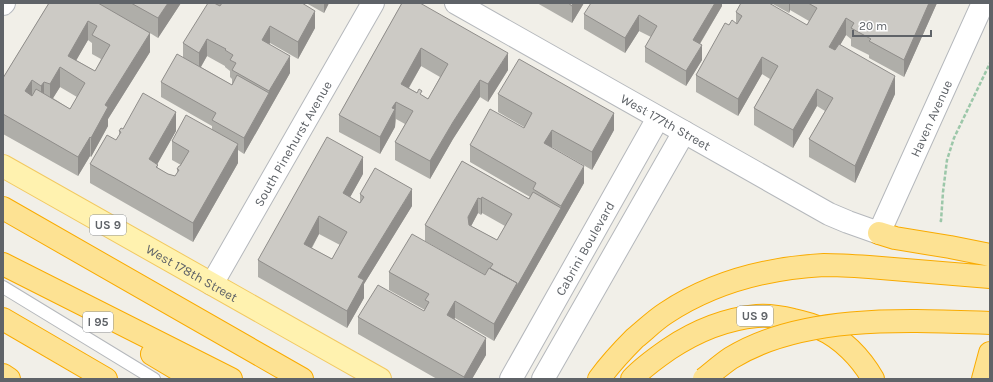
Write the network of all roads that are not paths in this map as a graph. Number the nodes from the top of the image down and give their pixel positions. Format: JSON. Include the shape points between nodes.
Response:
{"nodes":[{"id":1,"x":373,"y":3,"type":"edge"},
{"id":2,"x":456,"y":3,"type":"edge"},
{"id":3,"x":983,"y":3,"type":"edge"},
{"id":4,"x":658,"y":118,"type":"junction"},
{"id":5,"x":684,"y":132,"type":"junction"},
{"id":6,"x":3,"y":166,"type":"edge"},
{"id":7,"x":3,"y":208,"type":"edge"},
{"id":8,"x":879,"y":233,"type":"junction"},
{"id":9,"x":990,"y":255,"type":"edge"},
{"id":10,"x":3,"y":264,"type":"edge"},
{"id":11,"x":990,"y":277,"type":"edge"},
{"id":12,"x":212,"y":284,"type":"junction"},
{"id":13,"x":3,"y":287,"type":"edge"},
{"id":14,"x":3,"y":319,"type":"edge"},
{"id":15,"x":990,"y":323,"type":"edge"},
{"id":16,"x":990,"y":352,"type":"edge"},
{"id":17,"x":3,"y":375,"type":"edge"},
{"id":18,"x":9,"y":379,"type":"edge"},
{"id":19,"x":106,"y":379,"type":"edge"},
{"id":20,"x":154,"y":379,"type":"edge"},
{"id":21,"x":194,"y":379,"type":"edge"},
{"id":22,"x":231,"y":379,"type":"edge"},
{"id":23,"x":302,"y":379,"type":"edge"},
{"id":24,"x":380,"y":379,"type":"edge"},
{"id":25,"x":512,"y":379,"type":"edge"},
{"id":26,"x":543,"y":379,"type":"edge"},
{"id":27,"x":599,"y":379,"type":"edge"},
{"id":28,"x":632,"y":379,"type":"edge"},
{"id":29,"x":704,"y":379,"type":"edge"},
{"id":30,"x":873,"y":379,"type":"edge"},
{"id":31,"x":983,"y":379,"type":"edge"}],
"edges":[{"from":1,"to":12,"type":"street","name":"South Pinehurst Avenue"},
{"from":2,"to":4,"type":"street","name":"West 177th Street"},
{"from":3,"to":8,"type":"street","name":"Haven Avenue"},
{"from":4,"to":5,"type":"street","name":"West 177th Street"},
{"from":4,"to":25,"type":"street","name":"Cabrini Boulevard"},
{"from":5,"to":8,"type":"street","name":"West 177th Street","via":[[829,214]]},
{"from":5,"to":26,"type":"street"},
{"from":6,"to":12,"type":"main road","name":"West 178th Street","number":"US 9"},
{"from":7,"to":23,"type":"highway"},
{"from":8,"to":9,"type":"highway"},
{"from":10,"to":21,"type":"highway","number":"I 95"},
{"from":10,"to":22,"type":"highway"},
{"from":11,"to":27,"type":"highway","via":[[824,265],[782,270],[733,281],[692,298],[665,314],[620,353]]},
{"from":12,"to":24,"type":"main road","name":"West 178th Street","number":"US 9"},
{"from":13,"to":20,"type":"lane"},
{"from":14,"to":19,"type":"highway"},
{"from":15,"to":29,"type":"highway","bridge":true,"via":[[879,322],[806,330],[744,351]]},
{"from":16,"to":31,"type":"highway"},
{"from":17,"to":18,"type":"highway"},
{"from":28,"to":30,"type":"highway","number":"US 9","via":[[654,359],[691,335],[725,322],[765,316],[805,322],[835,337],[859,359]]}]}
